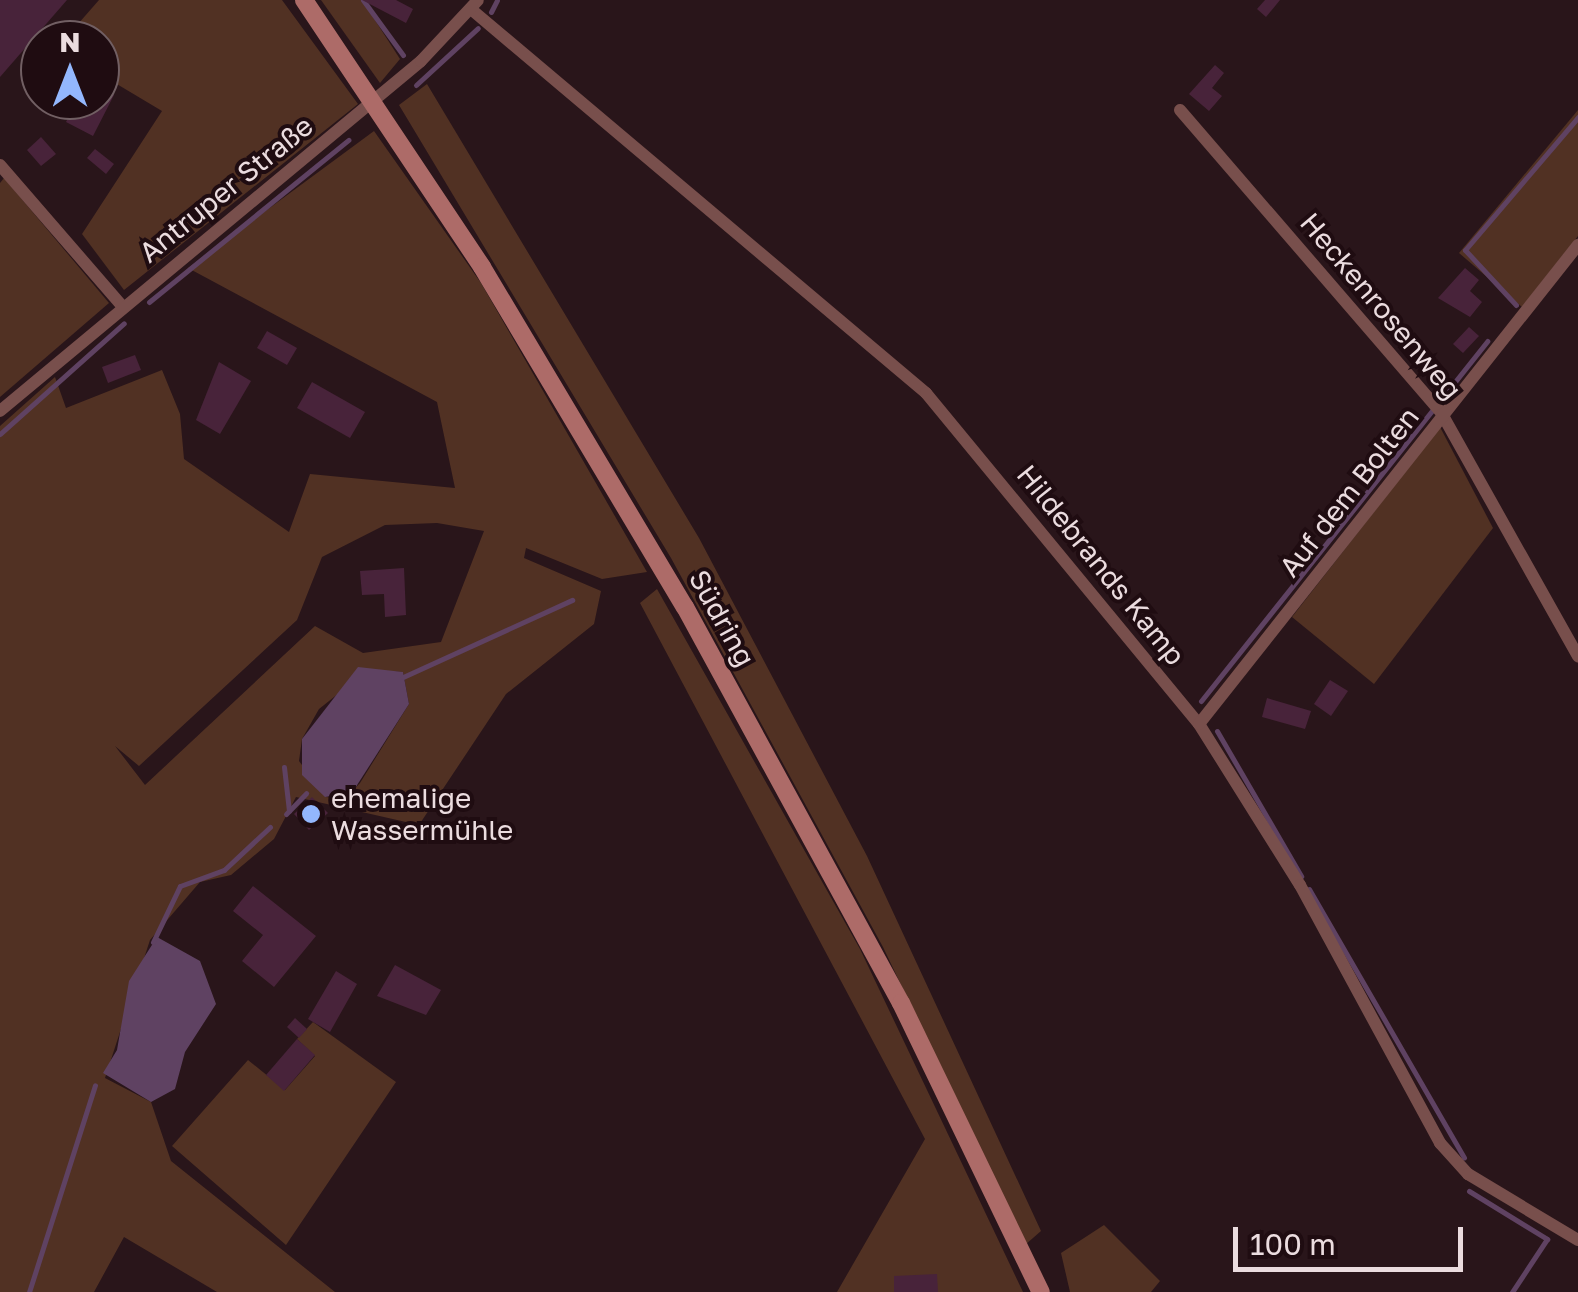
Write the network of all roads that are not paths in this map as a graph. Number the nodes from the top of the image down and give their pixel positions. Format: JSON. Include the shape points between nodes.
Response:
{"nodes":[{"id":1,"x":304,"y":0,"type":"edge"},
{"id":2,"x":475,"y":5,"type":"edge"},
{"id":3,"x":1180,"y":110,"type":"dead end"},
{"id":4,"x":0,"y":164,"type":"edge"},
{"id":5,"x":1578,"y":245,"type":"edge"},
{"id":6,"x":122,"y":306,"type":"junction"},
{"id":7,"x":0,"y":410,"type":"edge"},
{"id":8,"x":1442,"y":414,"type":"junction"},
{"id":9,"x":1578,"y":656,"type":"edge"},
{"id":10,"x":1198,"y":724,"type":"junction"},
{"id":11,"x":1578,"y":1240,"type":"edge"},
{"id":12,"x":1042,"y":1292,"type":"edge"}],
"edges":[{"from":1,"to":12,"type":"main road","name":"Südring","via":[[392,128],[652,548],[900,1002]]},
{"from":2,"to":6,"type":"street","name":"Antruper Straße"},
{"from":2,"to":10,"type":"street","name":"Hildebrands Kamp","via":[[926,392]]},
{"from":3,"to":8,"type":"street","name":"Heckenrosenweg"},
{"from":4,"to":6,"type":"street"},
{"from":5,"to":8,"type":"street","name":"Auf dem Bolten"},
{"from":6,"to":7,"type":"street","name":"Antruper Straße"},
{"from":8,"to":9,"type":"street","name":"Heckenrosenweg"},
{"from":8,"to":10,"type":"street","name":"Auf dem Bolten"},
{"from":10,"to":11,"type":"street","name":"Hildebrands Kamp","via":[[1300,885],[1440,1143],[1468,1174]]}]}
